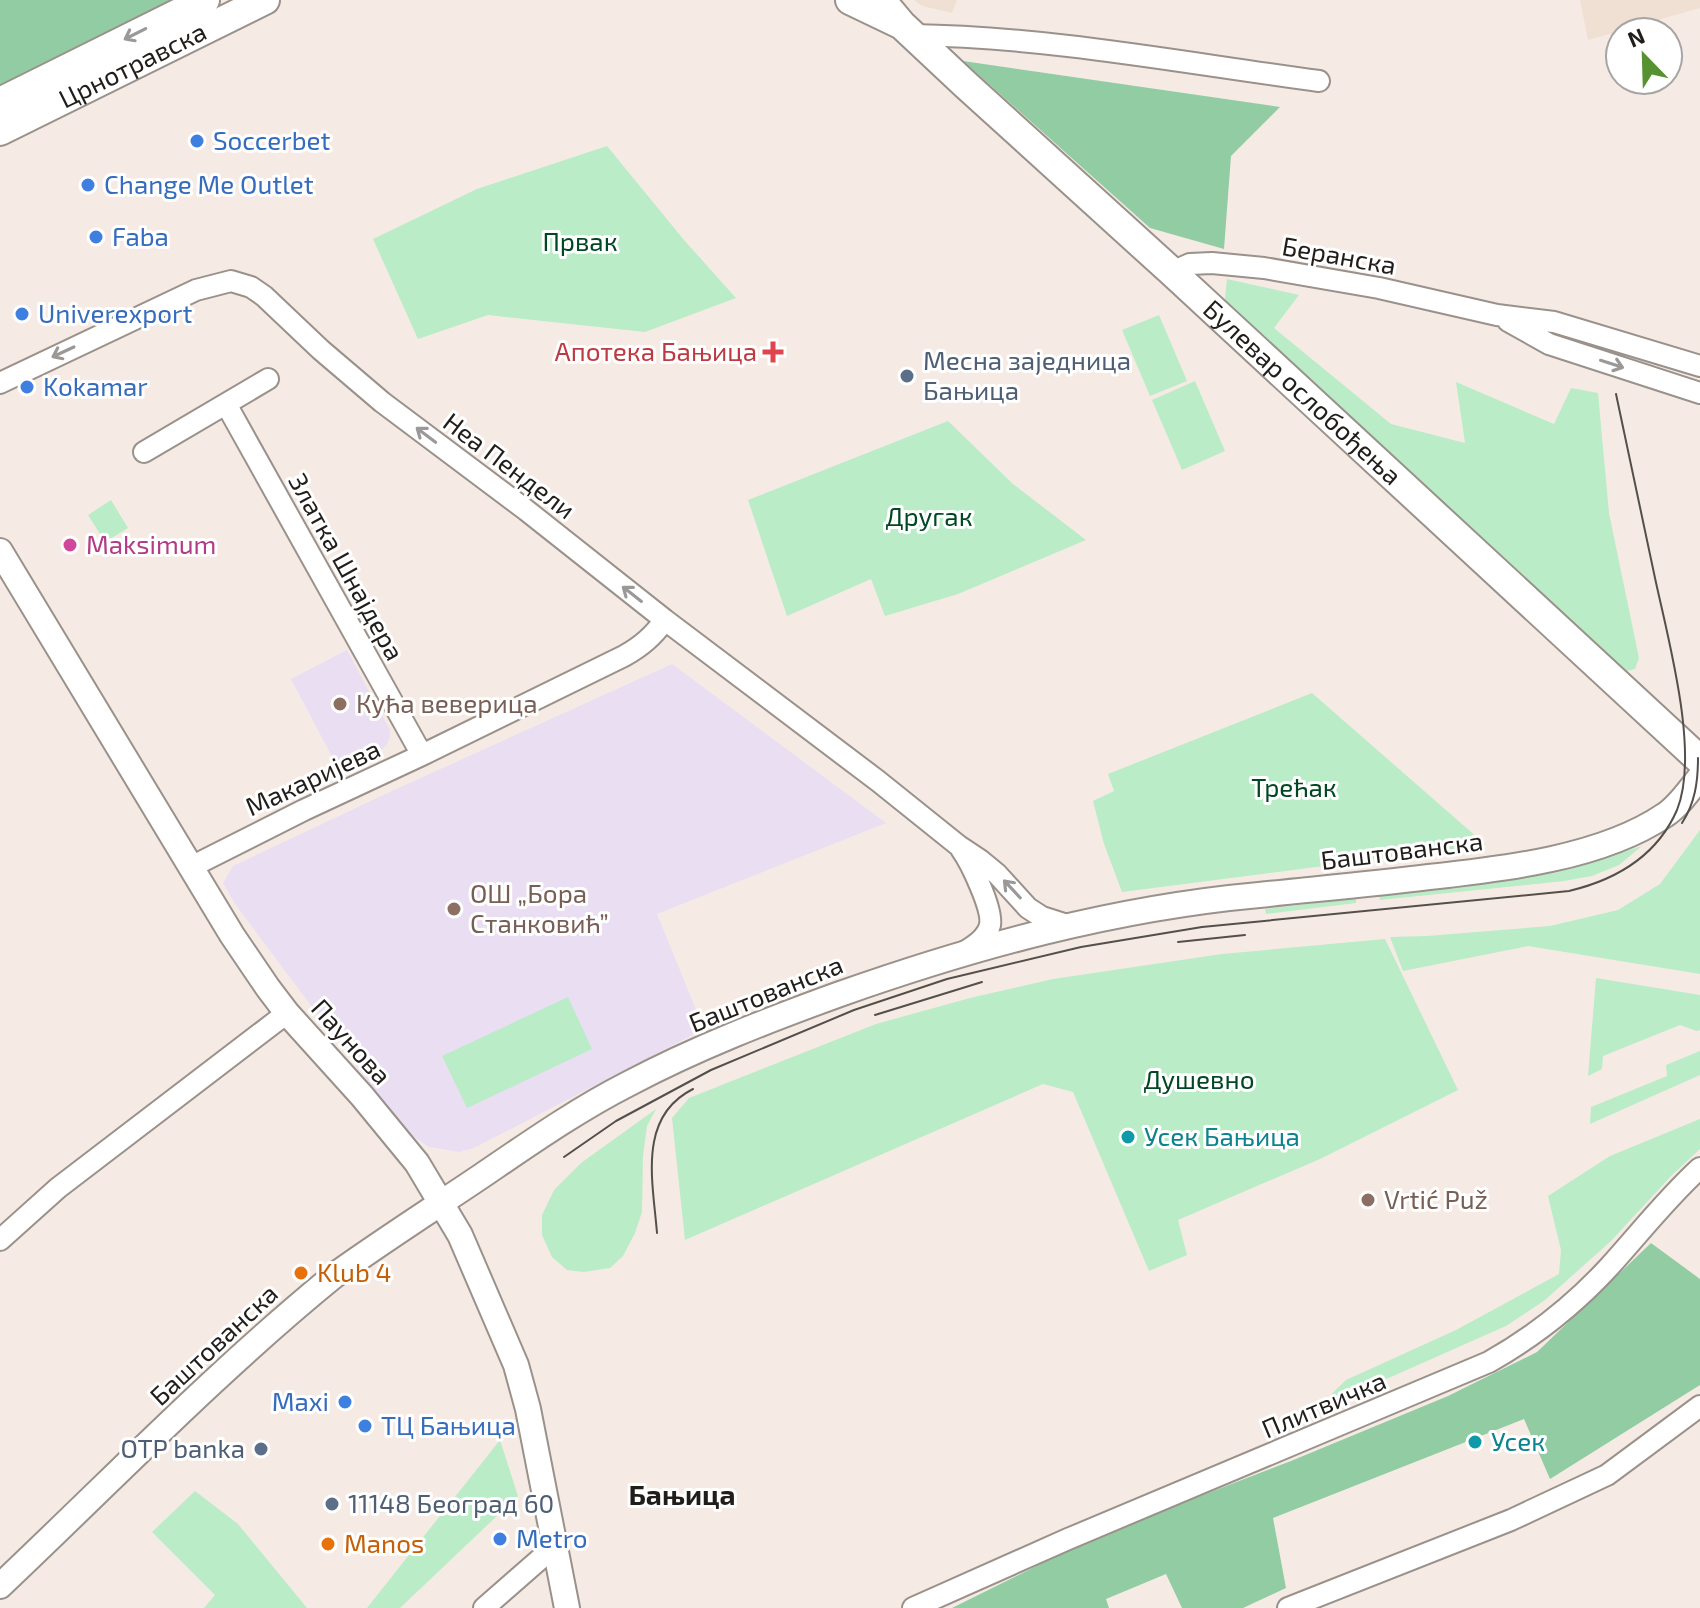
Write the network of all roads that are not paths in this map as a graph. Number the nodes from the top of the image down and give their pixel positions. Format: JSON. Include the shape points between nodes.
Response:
{"nodes":[{"id":1,"x":205,"y":0,"type":"edge"},
{"id":2,"x":265,"y":0,"type":"edge"},
{"id":3,"x":850,"y":0,"type":"edge"},
{"id":4,"x":881,"y":0,"type":"edge"},
{"id":5,"x":907,"y":30,"type":"junction"},
{"id":6,"x":1319,"y":81,"type":"dead end"},
{"id":7,"x":0,"y":102,"type":"edge"},
{"id":8,"x":0,"y":131,"type":"edge"},
{"id":9,"x":1172,"y":272,"type":"junction"},
{"id":10,"x":1497,"y":315,"type":"junction"},
{"id":11,"x":1700,"y":366,"type":"edge"},
{"id":12,"x":268,"y":379,"type":"dead end"},
{"id":13,"x":0,"y":383,"type":"edge"},
{"id":14,"x":1700,"y":393,"type":"edge"},
{"id":15,"x":226,"y":404,"type":"junction"},
{"id":16,"x":144,"y":452,"type":"dead end"},
{"id":17,"x":0,"y":551,"type":"edge"},
{"id":18,"x":665,"y":620,"type":"junction"},
{"id":19,"x":422,"y":755,"type":"junction"},
{"id":20,"x":1700,"y":760,"type":"edge"},
{"id":21,"x":1700,"y":777,"type":"edge"},
{"id":22,"x":959,"y":846,"type":"junction"},
{"id":23,"x":191,"y":867,"type":"junction"},
{"id":24,"x":1067,"y":925,"type":"junction"},
{"id":25,"x":958,"y":955,"type":"junction"},
{"id":26,"x":287,"y":1013,"type":"junction"},
{"id":27,"x":1700,"y":1168,"type":"edge"},
{"id":28,"x":441,"y":1202,"type":"junction"},
{"id":29,"x":0,"y":1240,"type":"edge"},
{"id":30,"x":1700,"y":1406,"type":"edge"},
{"id":31,"x":555,"y":1546,"type":"junction"},
{"id":32,"x":0,"y":1586,"type":"edge"},
{"id":33,"x":484,"y":1608,"type":"edge"},
{"id":34,"x":567,"y":1608,"type":"edge"},
{"id":35,"x":913,"y":1608,"type":"edge"},
{"id":36,"x":1288,"y":1608,"type":"edge"}],
"edges":[{"from":1,"to":7,"type":"main road","name":"Црнотравска","one_way":true},
{"from":2,"to":8,"type":"main road","name":"Црнотравска"},
{"from":3,"to":5,"type":"main road","name":"Булевар ослобођења"},
{"from":4,"to":5,"type":"main road","name":"Булевар ослобођења"},
{"from":5,"to":6,"type":"street","via":[[1095,49]]},
{"from":5,"to":9,"type":"main road","name":"Булевар ослобођења"},
{"from":9,"to":10,"type":"street","name":"Беранска","via":[[1198,263],[1264,268]]},
{"from":9,"to":20,"type":"main road","name":"Булевар ослобођења"},
{"from":10,"to":11,"type":"street","name":"Беранска","via":[[1554,322]]},
{"from":10,"to":14,"type":"street","name":"Беранска","one_way":true,"via":[[1549,344]]},
{"from":12,"to":15,"type":"street"},
{"from":18,"to":13,"type":"street","name":"Неа Пендели","one_way":true,"via":[[382,402],[264,296],[243,284],[231,281],[196,290]]},
{"from":15,"to":16,"type":"street"},
{"from":15,"to":19,"type":"street","name":"Златка Шнајдера"},
{"from":17,"to":23,"type":"street","name":"Паунова"},
{"from":18,"to":19,"type":"street","name":"Макаријева","via":[[640,647]]},
{"from":18,"to":22,"type":"street","name":"Неа Пендели"},
{"from":19,"to":23,"type":"street","name":"Макаријева"},
{"from":21,"to":24,"type":"street","name":"Баштованска","via":[[1676,807],[1652,823],[1606,843],[1540,861],[1243,896]]},
{"from":24,"to":22,"type":"street","name":"Неа Пендели","one_way":true,"via":[[1028,908],[997,874]]},
{"from":22,"to":25,"type":"street","name":"Неа Пендели","via":[[990,923],[978,942]]},
{"from":23,"to":26,"type":"street","name":"Паунова"},
{"from":24,"to":25,"type":"street","name":"Баштованска"},
{"from":25,"to":28,"type":"street","name":"Баштованска","via":[[785,1014],[630,1082]]},
{"from":26,"to":28,"type":"street","name":"Паунова","via":[[378,1115]]},
{"from":26,"to":29,"type":"street","via":[[58,1188]]},
{"from":27,"to":35,"type":"street","name":"Плитвичка","via":[[1562,1313],[1489,1362]]},
{"from":28,"to":31,"type":"street","name":"Паунова","via":[[470,1255],[516,1365]]},
{"from":28,"to":32,"type":"street","name":"Баштованска","via":[[307,1298]]},
{"from":30,"to":36,"type":"street","via":[[1595,1481]]},
{"from":31,"to":33,"type":"street"},
{"from":31,"to":34,"type":"street","name":"Паунова"}]}
